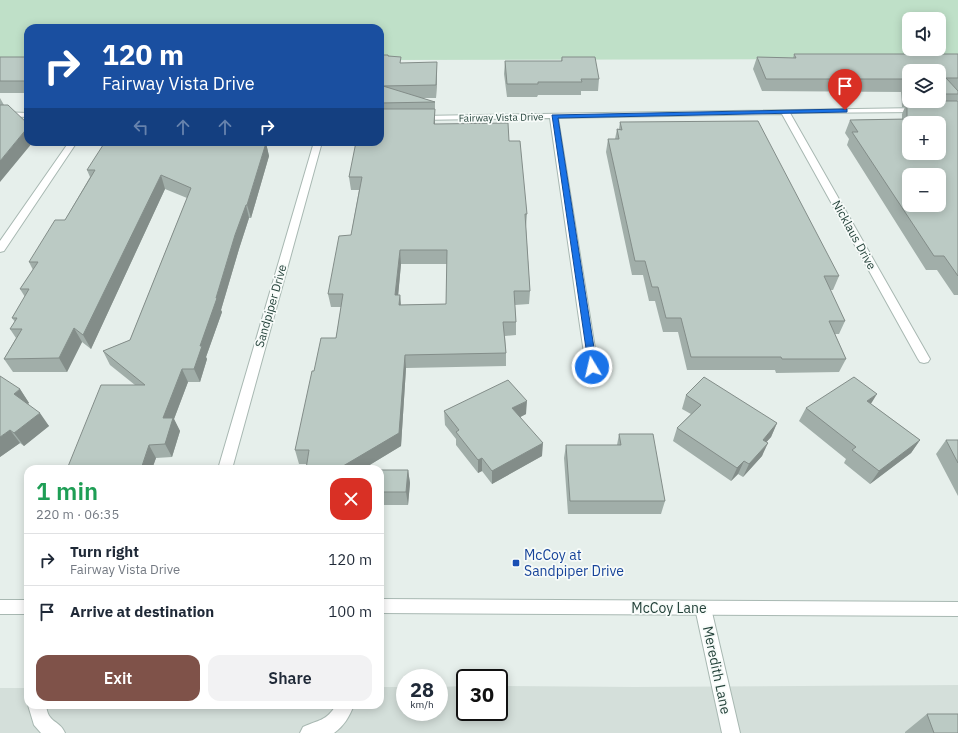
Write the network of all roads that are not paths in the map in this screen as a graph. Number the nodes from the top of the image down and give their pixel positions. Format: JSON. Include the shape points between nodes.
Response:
{"nodes":[{"id":1,"x":928,"y":110,"type":"edge"},
{"id":2,"x":785,"y":111,"type":"junction"},
{"id":3,"x":0,"y":114,"type":"edge"},
{"id":4,"x":24,"y":115,"type":"edge"},
{"id":5,"x":554,"y":116,"type":"junction"},
{"id":6,"x":412,"y":118,"type":"edge"},
{"id":7,"x":70,"y":146,"type":"edge"},
{"id":8,"x":317,"y":146,"type":"edge"},
{"id":9,"x":0,"y":248,"type":"edge"},
{"id":10,"x":924,"y":359,"type":"dead end"},
{"id":11,"x":592,"y":367,"type":"dead end"},
{"id":12,"x":225,"y":465,"type":"edge"},
{"id":13,"x":24,"y":606,"type":"edge"},
{"id":14,"x":384,"y":606,"type":"edge"},
{"id":15,"x":0,"y":607,"type":"edge"},
{"id":16,"x":703,"y":608,"type":"junction"},
{"id":17,"x":958,"y":609,"type":"edge"},
{"id":18,"x":38,"y":709,"type":"edge"},
{"id":19,"x":344,"y":709,"type":"edge"},
{"id":20,"x":48,"y":731,"type":"edge"},
{"id":21,"x":309,"y":733,"type":"edge"},
{"id":22,"x":731,"y":733,"type":"edge"}],
"edges":[{"from":1,"to":2,"type":"street","name":"Fairway Vista Drive"},
{"from":2,"to":5,"type":"street","name":"Fairway Vista Drive"},
{"from":2,"to":10,"type":"street","name":"Nicklaus Drive"},
{"from":3,"to":4,"type":"street"},
{"from":5,"to":6,"type":"street","name":"Fairway Vista Drive"},
{"from":5,"to":11,"type":"street"},
{"from":7,"to":9,"type":"street"},
{"from":8,"to":12,"type":"street","name":"Sandpiper Drive"},
{"from":13,"to":15,"type":"street"},
{"from":14,"to":16,"type":"street","name":"McCoy Lane"},
{"from":16,"to":17,"type":"street","name":"McCoy Lane"},
{"from":16,"to":22,"type":"street","name":"Meredith Lane"},
{"from":18,"to":20,"type":"street","via":[[39,718]]},
{"from":19,"to":21,"type":"street","via":[[335,722]]}]}
